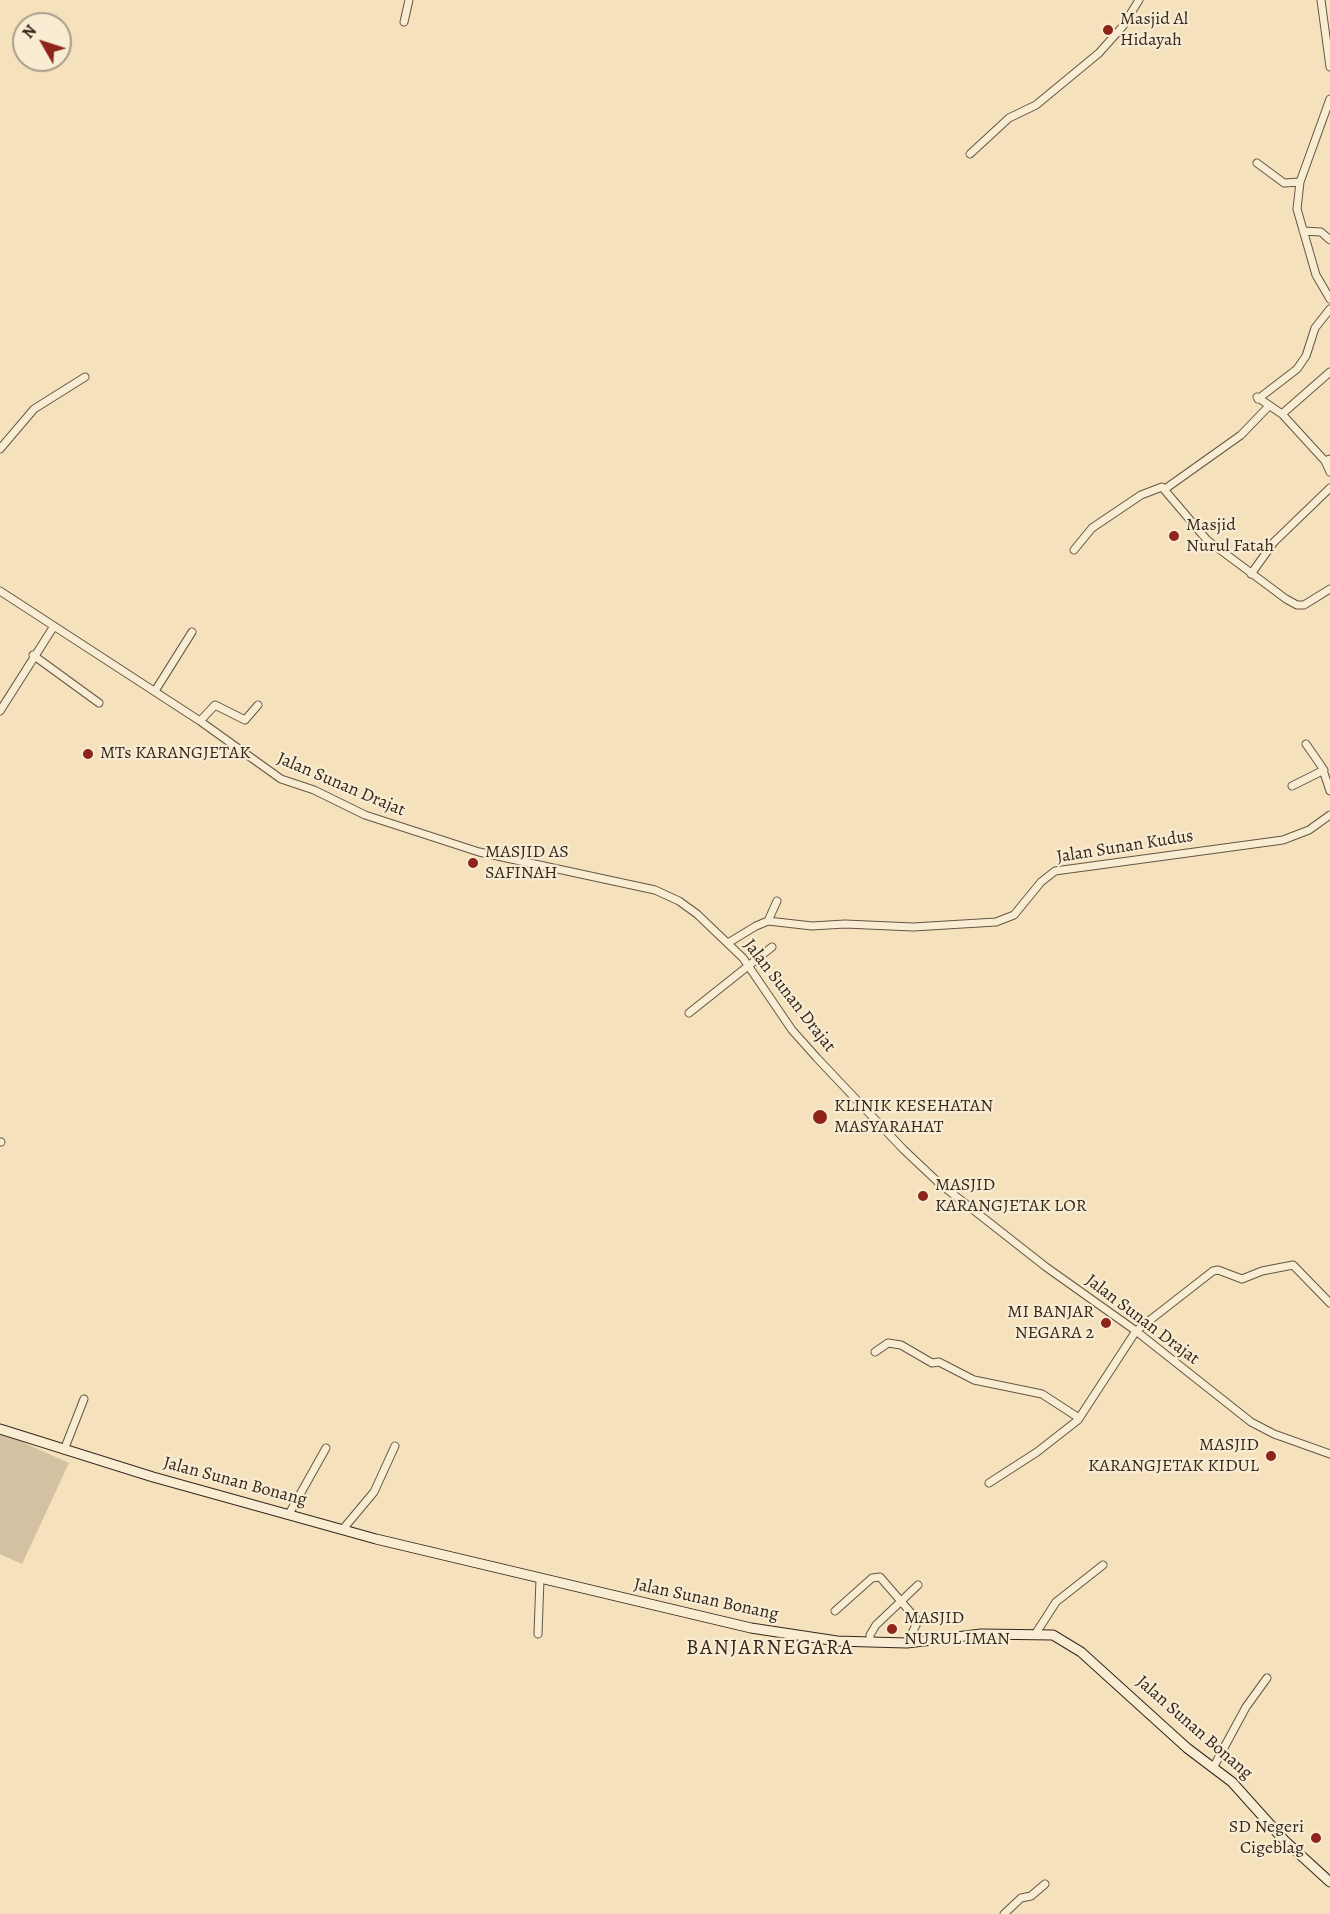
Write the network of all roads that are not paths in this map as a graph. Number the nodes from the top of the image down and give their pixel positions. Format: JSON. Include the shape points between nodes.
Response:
{"nodes":[{"id":1,"x":409,"y":0,"type":"edge"},
{"id":2,"x":1138,"y":0,"type":"edge"},
{"id":3,"x":1321,"y":0,"type":"edge"},
{"id":4,"x":404,"y":22,"type":"dead end"},
{"id":5,"x":1330,"y":67,"type":"edge"},
{"id":6,"x":1330,"y":99,"type":"edge"},
{"id":7,"x":970,"y":154,"type":"dead end"},
{"id":8,"x":1257,"y":163,"type":"dead end"},
{"id":9,"x":1300,"y":182,"type":"junction"},
{"id":10,"x":1303,"y":231,"type":"junction"},
{"id":11,"x":1330,"y":240,"type":"edge"},
{"id":12,"x":1330,"y":299,"type":"edge"},
{"id":13,"x":1330,"y":309,"type":"edge"},
{"id":14,"x":1330,"y":372,"type":"edge"},
{"id":15,"x":85,"y":377,"type":"dead end"},
{"id":16,"x":1269,"y":406,"type":"junction"},
{"id":17,"x":1282,"y":414,"type":"junction"},
{"id":18,"x":0,"y":449,"type":"edge"},
{"id":19,"x":1328,"y":460,"type":"edge"},
{"id":20,"x":1330,"y":472,"type":"edge"},
{"id":21,"x":1330,"y":488,"type":"edge"},
{"id":22,"x":1165,"y":489,"type":"junction"},
{"id":23,"x":1074,"y":550,"type":"dead end"},
{"id":24,"x":1251,"y":574,"type":"junction"},
{"id":25,"x":1330,"y":589,"type":"edge"},
{"id":26,"x":0,"y":591,"type":"edge"},
{"id":27,"x":54,"y":626,"type":"junction"},
{"id":28,"x":192,"y":632,"type":"dead end"},
{"id":29,"x":33,"y":655,"type":"junction"},
{"id":30,"x":155,"y":691,"type":"junction"},
{"id":31,"x":99,"y":703,"type":"dead end"},
{"id":32,"x":258,"y":705,"type":"dead end"},
{"id":33,"x":0,"y":711,"type":"edge"},
{"id":34,"x":200,"y":721,"type":"junction"},
{"id":35,"x":1306,"y":744,"type":"dead end"},
{"id":36,"x":1324,"y":770,"type":"junction"},
{"id":37,"x":1292,"y":786,"type":"dead end"},
{"id":38,"x":1330,"y":791,"type":"edge"},
{"id":39,"x":1330,"y":815,"type":"edge"},
{"id":40,"x":777,"y":901,"type":"dead end"},
{"id":41,"x":768,"y":921,"type":"junction"},
{"id":42,"x":728,"y":943,"type":"junction"},
{"id":43,"x":772,"y":947,"type":"dead end"},
{"id":44,"x":748,"y":966,"type":"junction"},
{"id":45,"x":689,"y":1013,"type":"dead end"},
{"id":46,"x":1330,"y":1303,"type":"edge"},
{"id":47,"x":1136,"y":1331,"type":"junction"},
{"id":48,"x":875,"y":1352,"type":"dead end"},
{"id":49,"x":84,"y":1399,"type":"dead end"},
{"id":50,"x":1079,"y":1418,"type":"junction"},
{"id":51,"x":0,"y":1429,"type":"edge"},
{"id":52,"x":395,"y":1446,"type":"dead end"},
{"id":53,"x":326,"y":1448,"type":"dead end"},
{"id":54,"x":64,"y":1450,"type":"junction"},
{"id":55,"x":1330,"y":1454,"type":"edge"},
{"id":56,"x":989,"y":1484,"type":"dead end"},
{"id":57,"x":289,"y":1514,"type":"junction"},
{"id":58,"x":343,"y":1529,"type":"junction"},
{"id":59,"x":1103,"y":1565,"type":"dead end"},
{"id":60,"x":540,"y":1578,"type":"junction"},
{"id":61,"x":918,"y":1585,"type":"dead end"},
{"id":62,"x":902,"y":1601,"type":"junction"},
{"id":63,"x":835,"y":1611,"type":"dead end"},
{"id":64,"x":1036,"y":1633,"type":"junction"},
{"id":65,"x":538,"y":1634,"type":"dead end"},
{"id":66,"x":870,"y":1642,"type":"junction"},
{"id":67,"x":907,"y":1642,"type":"junction"},
{"id":68,"x":1267,"y":1678,"type":"dead end"},
{"id":69,"x":1213,"y":1768,"type":"junction"},
{"id":70,"x":1330,"y":1882,"type":"edge"},
{"id":71,"x":1045,"y":1884,"type":"dead end"},
{"id":72,"x":1004,"y":1914,"type":"edge"}],
"edges":[{"from":1,"to":4,"type":"street"},
{"from":2,"to":7,"type":"street","via":[[1123,26],[1099,53],[1036,105],[1009,118]]},
{"from":3,"to":5,"type":"street"},
{"from":6,"to":9,"type":"street"},
{"from":8,"to":9,"type":"street","via":[[1284,183]]},
{"from":9,"to":10,"type":"street","via":[[1297,209]]},
{"from":10,"to":11,"type":"street","via":[[1321,232]]},
{"from":10,"to":12,"type":"street","via":[[1316,275]]},
{"from":13,"to":16,"type":"street","via":[[1315,328],[1306,356],[1297,369],[1257,397]]},
{"from":14,"to":17,"type":"street"},
{"from":15,"to":18,"type":"street","via":[[34,409]]},
{"from":16,"to":17,"type":"street"},
{"from":16,"to":22,"type":"street","via":[[1241,435]]},
{"from":17,"to":19,"type":"street"},
{"from":19,"to":20,"type":"street"},
{"from":21,"to":24,"type":"street","via":[[1274,542]]},
{"from":22,"to":23,"type":"street","via":[[1152,489],[1105,519]]},
{"from":22,"to":24,"type":"street","via":[[1201,535]]},
{"from":24,"to":25,"type":"street","via":[[1297,605],[1308,604]]},
{"from":26,"to":27,"type":"street","name":"Jalan Sunan Drajat"},
{"from":27,"to":29,"type":"street"},
{"from":27,"to":30,"type":"street","name":"Jalan Sunan Drajat"},
{"from":28,"to":30,"type":"street"},
{"from":29,"to":31,"type":"street"},
{"from":29,"to":33,"type":"street"},
{"from":30,"to":34,"type":"street","name":"Jalan Sunan Drajat"},
{"from":32,"to":34,"type":"street","via":[[245,720],[214,705]]},
{"from":34,"to":42,"type":"street","name":"Jalan Sunan Drajat","via":[[275,776],[365,815],[479,852],[663,893],[697,914]]},
{"from":35,"to":36,"type":"street"},
{"from":36,"to":37,"type":"street"},
{"from":36,"to":38,"type":"street"},
{"from":39,"to":41,"type":"street","name":"Jalan Sunan Kudus","via":[[1309,830],[1283,840],[1056,871],[1041,882],[1014,915],[996,922],[913,927],[812,926]]},
{"from":40,"to":41,"type":"street"},
{"from":41,"to":42,"type":"street"},
{"from":42,"to":44,"type":"street","name":"Jalan Sunan Drajat"},
{"from":43,"to":44,"type":"street"},
{"from":44,"to":45,"type":"street"},
{"from":44,"to":47,"type":"street","name":"Jalan Sunan Drajat","via":[[792,1030],[923,1168],[1046,1268]]},
{"from":46,"to":47,"type":"street","via":[[1293,1265],[1242,1280],[1216,1270]]},
{"from":47,"to":50,"type":"street"},
{"from":47,"to":55,"type":"street","name":"Jalan Sunan Drajat","via":[[1251,1422]]},
{"from":48,"to":50,"type":"street","via":[[888,1342],[901,1345],[974,1380],[1042,1394]]},
{"from":49,"to":54,"type":"street"},
{"from":50,"to":56,"type":"street"},
{"from":51,"to":54,"type":"street","name":"Jalan Sunan Bonang"},
{"from":52,"to":58,"type":"street","via":[[374,1492]]},
{"from":53,"to":57,"type":"street"},
{"from":54,"to":57,"type":"street","name":"Jalan Sunan Bonang"},
{"from":57,"to":58,"type":"street","name":"Jalan Sunan Bonang"},
{"from":58,"to":60,"type":"street","name":"Jalan Sunan Bonang"},
{"from":59,"to":64,"type":"street","via":[[1056,1602]]},
{"from":60,"to":65,"type":"street"},
{"from":60,"to":66,"type":"street","name":"Jalan Sunan Bonang","via":[[751,1628]]},
{"from":61,"to":62,"type":"street"},
{"from":62,"to":63,"type":"street","via":[[876,1577],[843,1600]]},
{"from":62,"to":66,"type":"street","via":[[876,1625]]},
{"from":62,"to":67,"type":"street","via":[[919,1622]]},
{"from":64,"to":67,"type":"street","name":"Jalan Sunan Bonang"},
{"from":64,"to":69,"type":"street","name":"Jalan Sunan Bonang","via":[[1053,1635],[1081,1652]]},
{"from":66,"to":67,"type":"street","name":"Jalan Sunan Bonang"},
{"from":68,"to":69,"type":"street","via":[[1246,1707]]},
{"from":69,"to":70,"type":"street","name":"Jalan Sunan Bonang","via":[[1232,1782],[1284,1840]]},
{"from":71,"to":72,"type":"street"}]}
